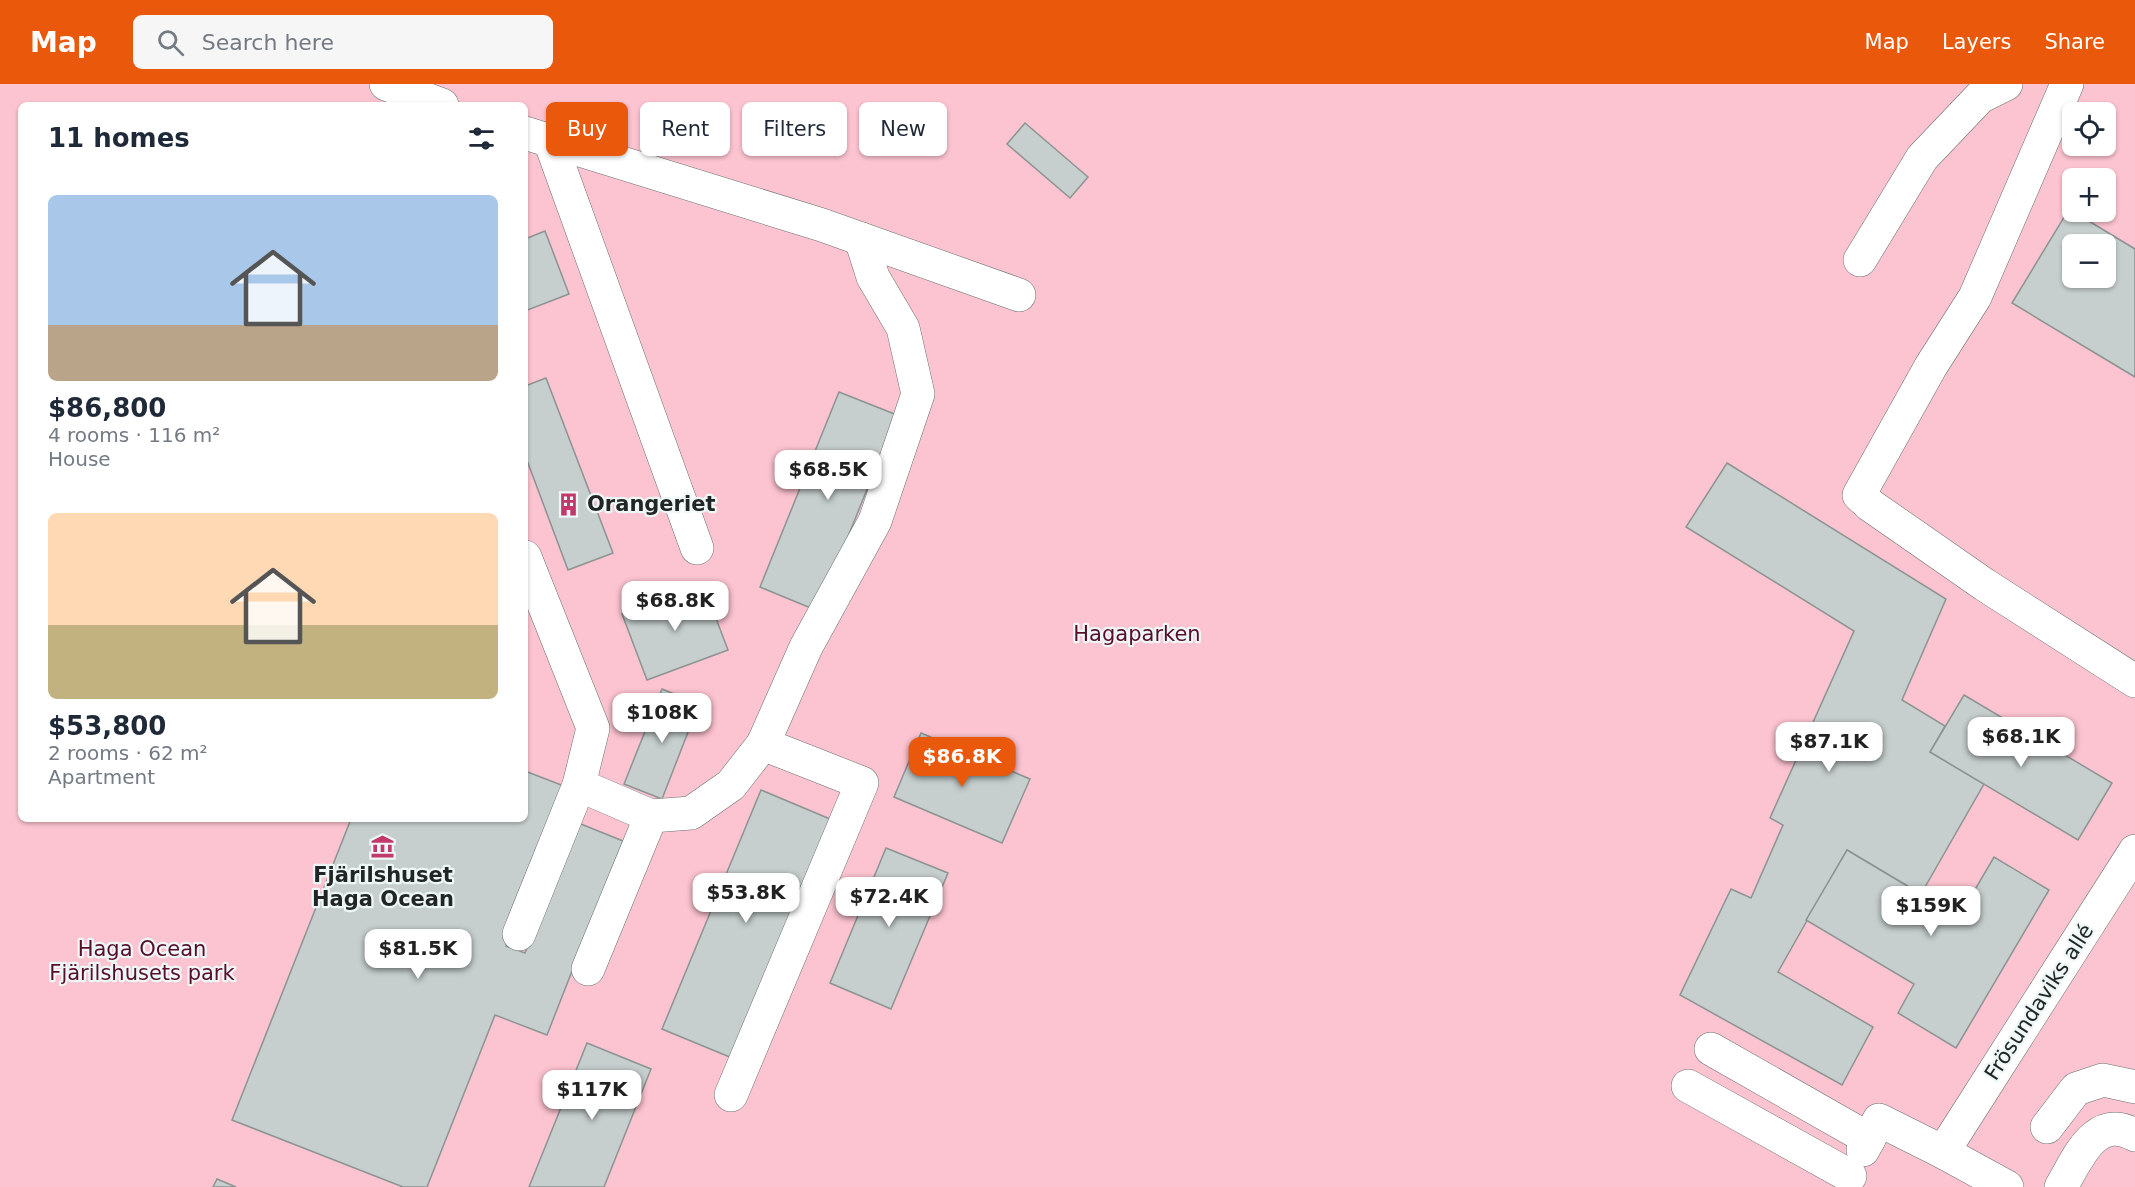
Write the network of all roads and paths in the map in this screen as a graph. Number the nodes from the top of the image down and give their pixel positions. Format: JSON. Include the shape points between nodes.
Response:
{"nodes":[{"id":1,"x":386,"y":84,"type":"edge"},
{"id":2,"x":2006,"y":84,"type":"edge"},
{"id":3,"x":2067,"y":84,"type":"edge"},
{"id":4,"x":434,"y":102,"type":"edge"},
{"id":5,"x":537,"y":137,"type":"edge"},
{"id":6,"x":861,"y":238,"type":"junction"},
{"id":7,"x":1860,"y":260,"type":"dead end"},
{"id":8,"x":1019,"y":295,"type":"dead end"},
{"id":9,"x":697,"y":548,"type":"dead end"},
{"id":10,"x":528,"y":565,"type":"edge"},
{"id":11,"x":2135,"y":681,"type":"edge"},
{"id":12,"x":763,"y":744,"type":"junction"},
{"id":13,"x":579,"y":785,"type":"junction"},
{"id":14,"x":651,"y":816,"type":"junction"},
{"id":15,"x":2135,"y":851,"type":"edge"},
{"id":16,"x":519,"y":934,"type":"dead end"},
{"id":17,"x":588,"y":969,"type":"dead end"},
{"id":18,"x":1711,"y":1049,"type":"dead end"},
{"id":19,"x":1688,"y":1086,"type":"dead end"},
{"id":20,"x":2135,"y":1087,"type":"edge"},
{"id":21,"x":731,"y":1095,"type":"dead end"},
{"id":22,"x":2047,"y":1127,"type":"dead end"},
{"id":23,"x":2135,"y":1135,"type":"edge"},
{"id":24,"x":1869,"y":1139,"type":"junction"},
{"id":25,"x":1943,"y":1152,"type":"junction"},
{"id":26,"x":1847,"y":1182,"type":"edge"},
{"id":27,"x":2007,"y":1187,"type":"edge"},
{"id":28,"x":2061,"y":1187,"type":"edge"}],
"edges":[{"from":1,"to":4,"type":"street"},
{"from":2,"to":7,"type":"street","via":[[1980,97],[1922,159]]},
{"from":3,"to":11,"type":"street","via":[[1975,297],[1931,366],[1859,495],[1985,585]]},
{"from":5,"to":6,"type":"street"},
{"from":5,"to":9,"type":"street"},
{"from":6,"to":8,"type":"street"},
{"from":6,"to":12,"type":"street","via":[[873,277],[903,328],[918,394],[875,521],[806,647]]},
{"from":10,"to":13,"type":"street","via":[[592,728]]},
{"from":12,"to":14,"type":"street","via":[[731,785],[691,813]]},
{"from":12,"to":21,"type":"street","via":[[862,783]]},
{"from":13,"to":14,"type":"street"},
{"from":13,"to":16,"type":"street"},
{"from":14,"to":17,"type":"street"},
{"from":15,"to":25,"type":"street","name":"Frösundaviks allé"},
{"from":18,"to":24,"type":"street"},
{"from":19,"to":26,"type":"street"},
{"from":20,"to":22,"type":"street","via":[[2103,1080],[2076,1089]]},
{"from":23,"to":28,"type":"street","via":[[2120,1129],[2107,1129],[2095,1135]]},
{"from":24,"to":25,"type":"street","via":[[1879,1120]]},
{"from":24,"to":26,"type":"street"},
{"from":25,"to":27,"type":"street"}]}
